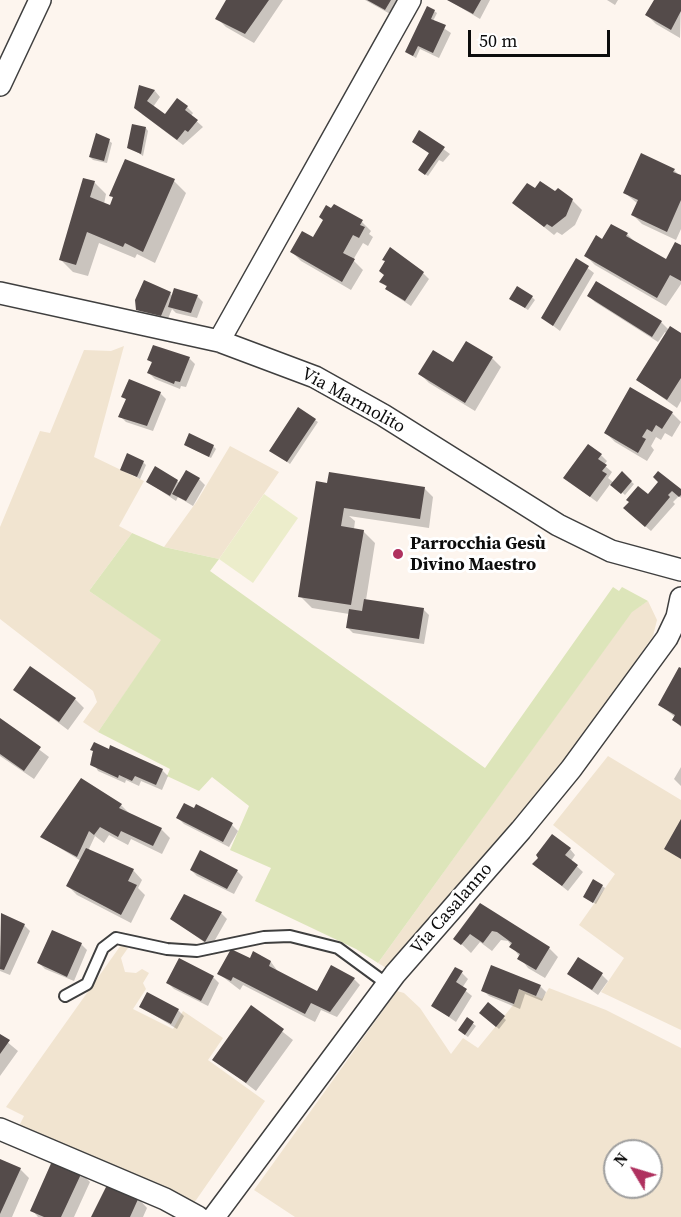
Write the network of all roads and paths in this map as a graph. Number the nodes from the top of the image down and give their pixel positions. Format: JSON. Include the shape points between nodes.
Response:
{"nodes":[{"id":1,"x":40,"y":0,"type":"edge"},
{"id":2,"x":410,"y":0,"type":"edge"},
{"id":3,"x":0,"y":85,"type":"edge"},
{"id":4,"x":0,"y":293,"type":"edge"},
{"id":5,"x":219,"y":341,"type":"junction"},
{"id":6,"x":681,"y":570,"type":"edge"},
{"id":7,"x":681,"y":598,"type":"edge"},
{"id":8,"x":387,"y":984,"type":"junction"},
{"id":9,"x":65,"y":996,"type":"dead end"},
{"id":10,"x":0,"y":1129,"type":"edge"},
{"id":11,"x":198,"y":1217,"type":"edge"},
{"id":12,"x":214,"y":1217,"type":"edge"}],
"edges":[{"from":1,"to":3,"type":"street"},
{"from":2,"to":5,"type":"street"},
{"from":4,"to":5,"type":"street","name":"Via Marmolito"},
{"from":5,"to":6,"type":"street","name":"Via Marmolito","via":[[315,376],[558,525],[611,551]]},
{"from":7,"to":8,"type":"street","name":"Via Casalanno","via":[[668,638],[571,769]]},
{"from":8,"to":9,"type":"lane","via":[[338,948],[290,936],[197,951],[116,938],[103,948],[87,984]]},
{"from":8,"to":12,"type":"street","name":"Via Casalanno"},
{"from":10,"to":11,"type":"street","via":[[165,1199]]}]}
